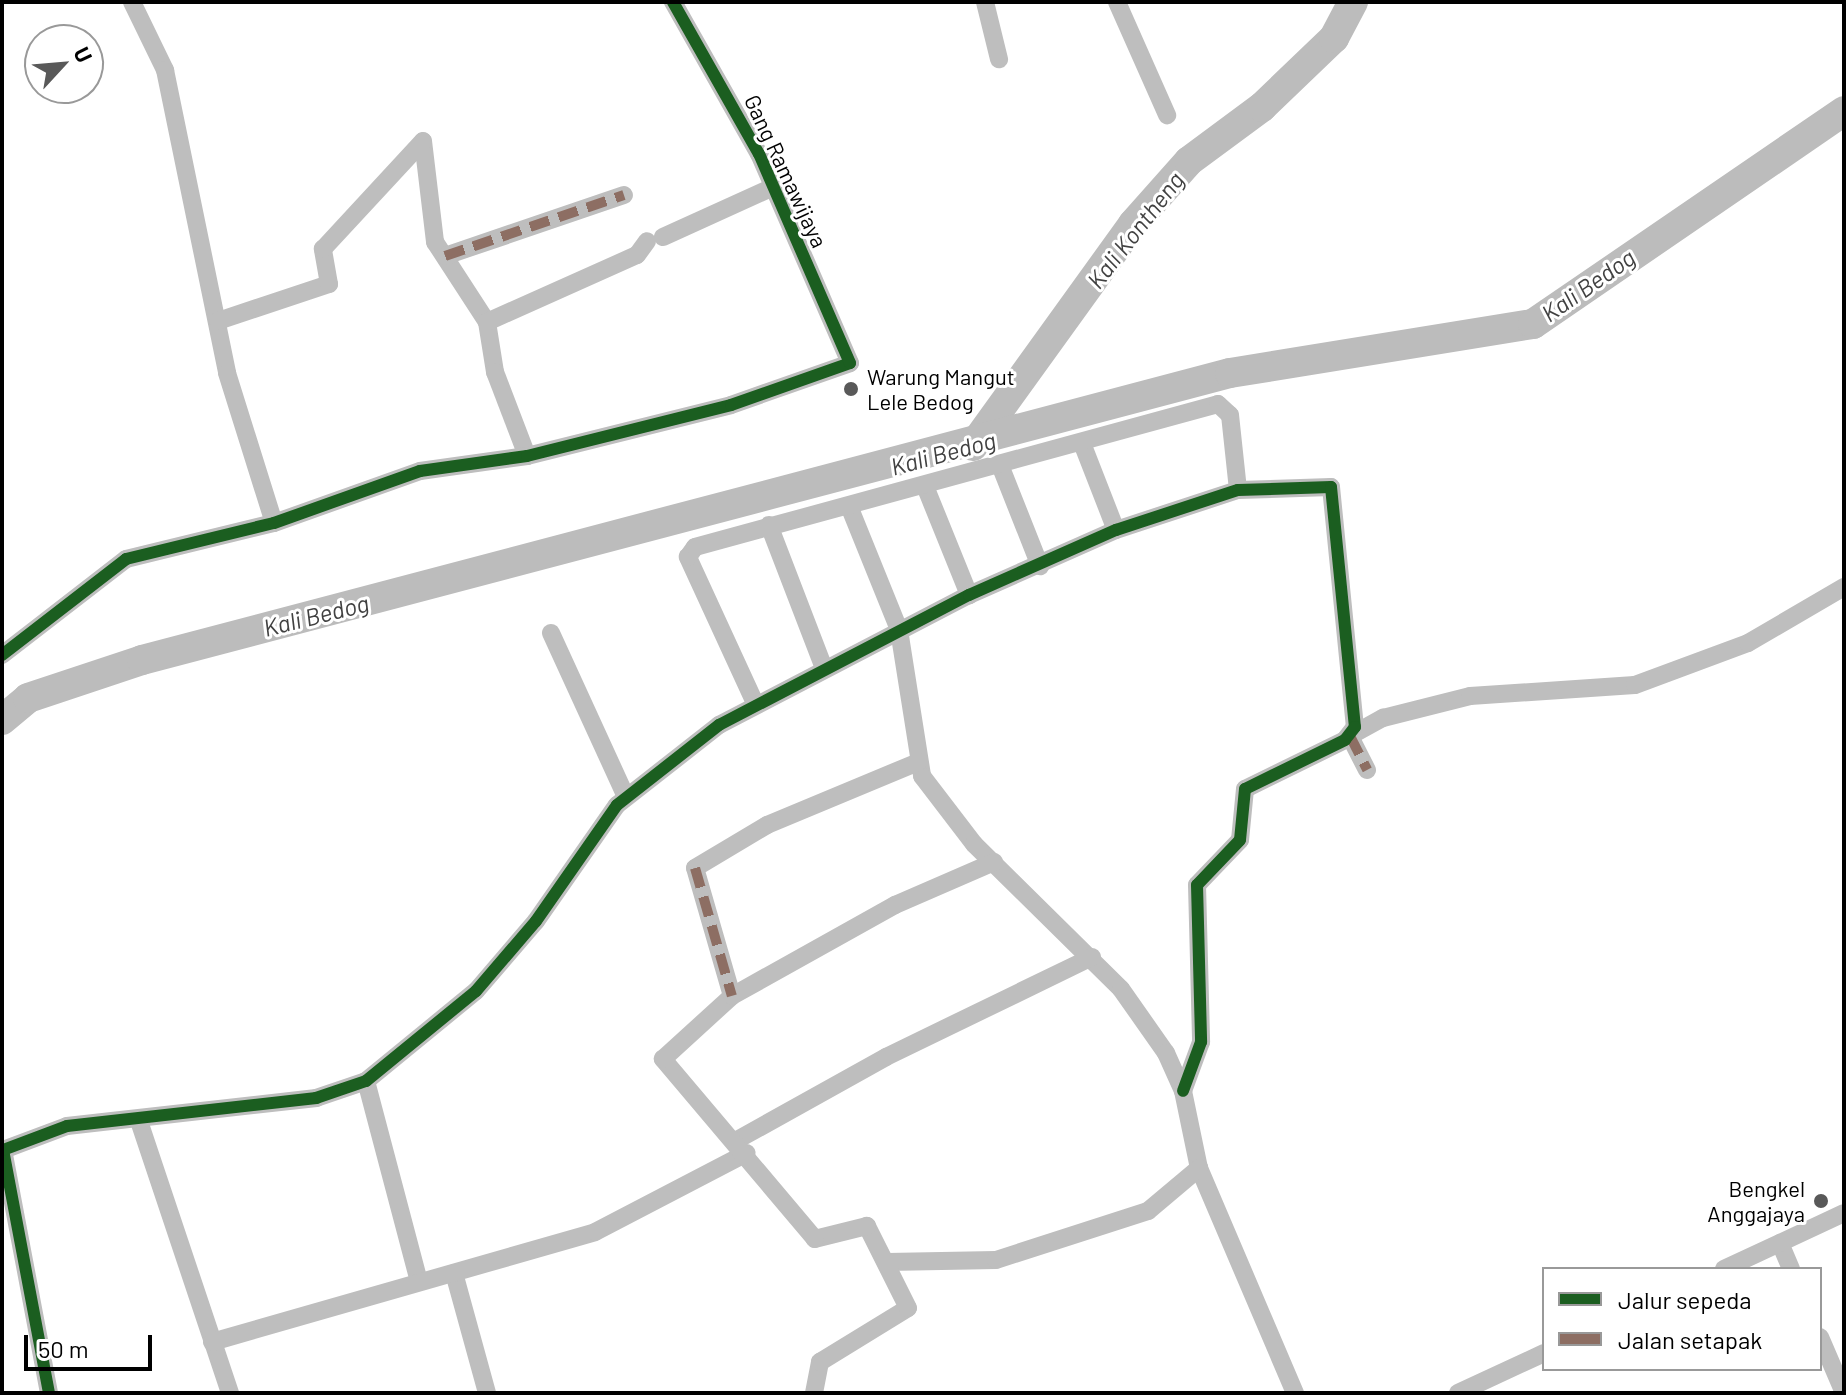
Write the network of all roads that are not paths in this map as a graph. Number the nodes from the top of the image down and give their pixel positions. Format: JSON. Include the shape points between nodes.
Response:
{"nodes":[{"id":1,"x":132,"y":2,"type":"edge"},
{"id":2,"x":673,"y":2,"type":"edge"},
{"id":3,"x":985,"y":2,"type":"edge"},
{"id":4,"x":1117,"y":2,"type":"edge"},
{"id":5,"x":999,"y":59,"type":"dead end"},
{"id":6,"x":1167,"y":115,"type":"dead end"},
{"id":7,"x":773,"y":187,"type":"junction"},
{"id":8,"x":624,"y":195,"type":"dead end"},
{"id":9,"x":445,"y":256,"type":"junction"},
{"id":10,"x":218,"y":321,"type":"junction"},
{"id":11,"x":487,"y":322,"type":"junction"},
{"id":12,"x":1082,"y":443,"type":"junction"},
{"id":13,"x":527,"y":456,"type":"junction"},
{"id":14,"x":1000,"y":465,"type":"junction"},
{"id":15,"x":925,"y":486,"type":"junction"},
{"id":16,"x":1238,"y":490,"type":"junction"},
{"id":17,"x":849,"y":506,"type":"junction"},
{"id":18,"x":274,"y":523,"type":"junction"},
{"id":19,"x":769,"y":525,"type":"junction"},
{"id":20,"x":1116,"y":530,"type":"junction"},
{"id":21,"x":1040,"y":566,"type":"junction"},
{"id":22,"x":1844,"y":587,"type":"edge"},
{"id":23,"x":969,"y":595,"type":"junction"},
{"id":24,"x":899,"y":630,"type":"junction"},
{"id":25,"x":551,"y":633,"type":"dead end"},
{"id":26,"x":2,"y":655,"type":"edge"},
{"id":27,"x":824,"y":668,"type":"junction"},
{"id":28,"x":755,"y":703,"type":"junction"},
{"id":29,"x":1350,"y":736,"type":"junction"},
{"id":30,"x":918,"y":762,"type":"junction"},
{"id":31,"x":1367,"y":770,"type":"dead end"},
{"id":32,"x":626,"y":797,"type":"junction"},
{"id":33,"x":994,"y":862,"type":"junction"},
{"id":34,"x":1092,"y":957,"type":"junction"},
{"id":35,"x":732,"y":996,"type":"junction"},
{"id":36,"x":366,"y":1081,"type":"junction"},
{"id":37,"x":1183,"y":1091,"type":"junction"},
{"id":38,"x":139,"y":1121,"type":"junction"},
{"id":39,"x":742,"y":1147,"type":"junction"},
{"id":40,"x":1199,"y":1168,"type":"junction"},
{"id":41,"x":1844,"y":1213,"type":"edge"},
{"id":42,"x":1780,"y":1243,"type":"junction"},
{"id":43,"x":887,"y":1262,"type":"junction"},
{"id":44,"x":1728,"y":1267,"type":"edge"},
{"id":45,"x":1790,"y":1267,"type":"edge"},
{"id":46,"x":454,"y":1273,"type":"junction"},
{"id":47,"x":419,"y":1281,"type":"junction"},
{"id":48,"x":212,"y":1342,"type":"junction"},
{"id":49,"x":1822,"y":1342,"type":"edge"},
{"id":50,"x":1542,"y":1354,"type":"edge"},
{"id":51,"x":49,"y":1393,"type":"edge"},
{"id":52,"x":230,"y":1393,"type":"edge"},
{"id":53,"x":487,"y":1393,"type":"edge"},
{"id":54,"x":814,"y":1393,"type":"edge"},
{"id":55,"x":1295,"y":1393,"type":"edge"},
{"id":56,"x":1458,"y":1393,"type":"edge"},
{"id":57,"x":1844,"y":1393,"type":"edge"}],
"edges":[{"from":1,"to":10,"type":"street","via":[[165,70]]},
{"from":2,"to":7,"type":"street","name":"Gang Ramawijaya"},
{"from":3,"to":5,"type":"street"},
{"from":4,"to":6,"type":"street"},
{"from":7,"to":11,"type":"street"},
{"from":7,"to":13,"type":"street","name":"Gang Ramawijaya","via":[[850,363],[731,405]]},
{"from":8,"to":9,"type":"street"},
{"from":9,"to":10,"type":"street","via":[[435,242],[423,141],[323,249],[329,284]]},
{"from":9,"to":11,"type":"street"},
{"from":10,"to":18,"type":"street"},
{"from":11,"to":13,"type":"street","via":[[495,372]]},
{"from":12,"to":14,"type":"street"},
{"from":12,"to":16,"type":"street","via":[[1218,404],[1230,415]]},
{"from":12,"to":20,"type":"street"},
{"from":13,"to":18,"type":"street","via":[[420,471]]},
{"from":14,"to":15,"type":"street"},
{"from":14,"to":21,"type":"street"},
{"from":15,"to":17,"type":"street"},
{"from":15,"to":23,"type":"street"},
{"from":16,"to":20,"type":"street"},
{"from":16,"to":29,"type":"street","via":[[1331,487],[1345,584]]},
{"from":17,"to":19,"type":"street"},
{"from":17,"to":24,"type":"street"},
{"from":18,"to":26,"type":"street","via":[[126,559]]},
{"from":19,"to":27,"type":"street"},
{"from":19,"to":28,"type":"street","via":[[695,547],[688,557]]},
{"from":20,"to":21,"type":"street"},
{"from":21,"to":23,"type":"street"},
{"from":22,"to":29,"type":"street","via":[[1748,643],[1635,685],[1470,696],[1383,718]]},
{"from":23,"to":24,"type":"street"},
{"from":24,"to":27,"type":"street"},
{"from":24,"to":30,"type":"street"},
{"from":25,"to":32,"type":"street"},
{"from":27,"to":28,"type":"street"},
{"from":28,"to":32,"type":"street"},
{"from":29,"to":31,"type":"street"},
{"from":29,"to":37,"type":"street","via":[[1245,789],[1240,840],[1197,885],[1201,1042]]},
{"from":30,"to":33,"type":"street","via":[[949,815]]},
{"from":30,"to":35,"type":"street","via":[[767,825],[695,868]]},
{"from":32,"to":36,"type":"street","via":[[476,991]]},
{"from":33,"to":34,"type":"street"},
{"from":33,"to":35,"type":"street","via":[[895,905]]},
{"from":34,"to":37,"type":"street","via":[[1146,1022]]},
{"from":34,"to":39,"type":"street","via":[[886,1057]]},
{"from":35,"to":39,"type":"street","via":[[663,1059]]},
{"from":36,"to":38,"type":"street","via":[[316,1098]]},
{"from":36,"to":47,"type":"street"},
{"from":37,"to":40,"type":"street"},
{"from":38,"to":48,"type":"street"},
{"from":38,"to":51,"type":"street","via":[[67,1126],[3,1150]]},
{"from":39,"to":43,"type":"street","via":[[815,1239],[862,1224]]},
{"from":39,"to":46,"type":"street","via":[[595,1232]]},
{"from":40,"to":43,"type":"street","via":[[1148,1211],[996,1260]]},
{"from":40,"to":55,"type":"street"},
{"from":41,"to":42,"type":"street"},
{"from":42,"to":44,"type":"street"},
{"from":42,"to":45,"type":"street"},
{"from":43,"to":54,"type":"street","via":[[909,1312],[820,1362]]},
{"from":46,"to":47,"type":"street"},
{"from":46,"to":53,"type":"street"},
{"from":47,"to":48,"type":"street"},
{"from":48,"to":52,"type":"street"},
{"from":49,"to":57,"type":"street"},
{"from":50,"to":56,"type":"street"}]}
